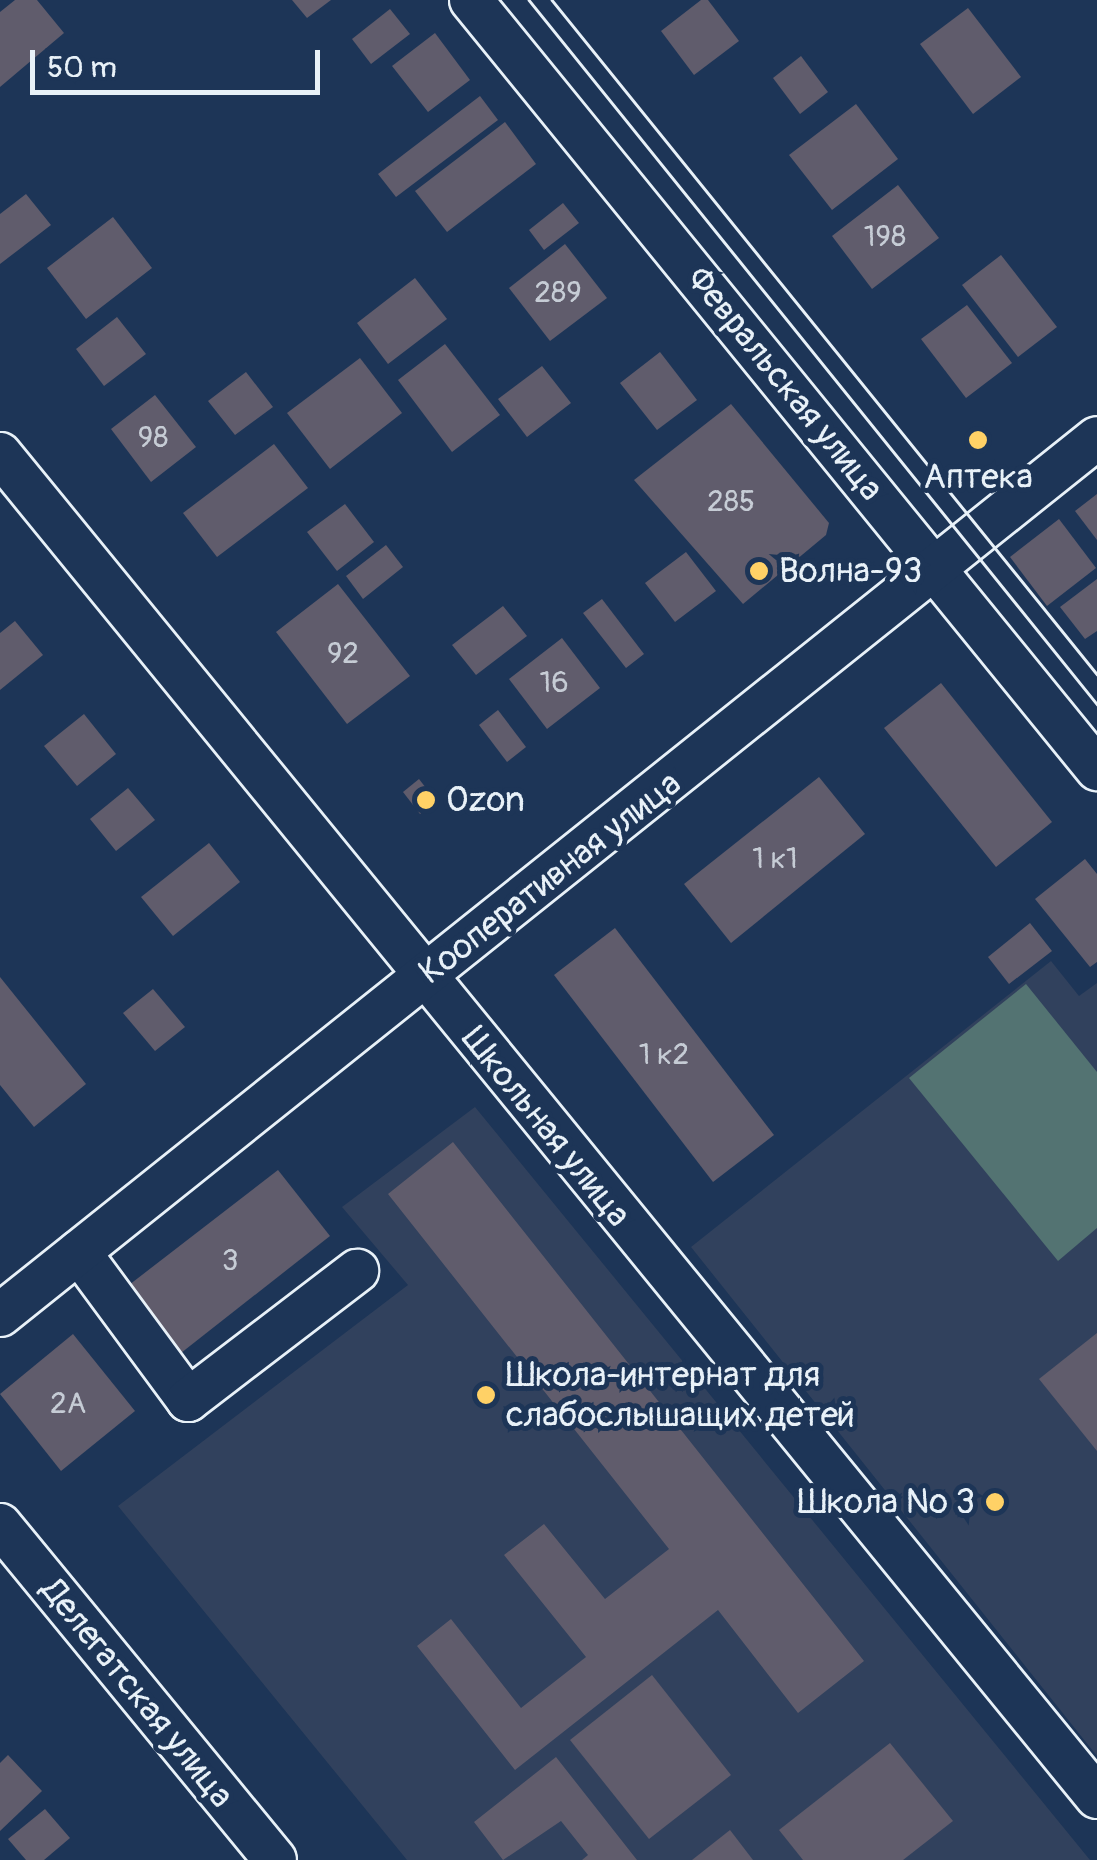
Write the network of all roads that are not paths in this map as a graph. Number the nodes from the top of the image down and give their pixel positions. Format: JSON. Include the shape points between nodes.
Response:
{"nodes":[{"id":1,"x":472,"y":0,"type":"edge"},
{"id":2,"x":1097,"y":438,"type":"edge"},
{"id":3,"x":0,"y":454,"type":"edge"},
{"id":4,"x":937,"y":570,"type":"junction"},
{"id":5,"x":1097,"y":769,"type":"edge"},
{"id":6,"x":424,"y":978,"type":"junction"},
{"id":7,"x":79,"y":1252,"type":"junction"},
{"id":8,"x":357,"y":1270,"type":"dead end"},
{"id":9,"x":0,"y":1316,"type":"edge"},
{"id":10,"x":0,"y":1526,"type":"edge"},
{"id":11,"x":1097,"y":1797,"type":"edge"},
{"id":12,"x":275,"y":1860,"type":"edge"}],
"edges":[{"from":1,"to":4,"type":"street","name":"Февральская улица"},
{"from":2,"to":4,"type":"street","name":"Кооперативная улица"},
{"from":3,"to":6,"type":"street","name":"Школьная улица"},
{"from":4,"to":5,"type":"street","name":"Февральская улица"},
{"from":4,"to":6,"type":"street","name":"Кооперативная улица"},
{"from":6,"to":7,"type":"street","name":"Кооперативная улица"},
{"from":6,"to":11,"type":"street","name":"Школьная улица"},
{"from":7,"to":8,"type":"street","via":[[188,1400]]},
{"from":7,"to":9,"type":"street","name":"Кооперативная улица"},
{"from":10,"to":12,"type":"street","name":"Делегатская улица"}]}
